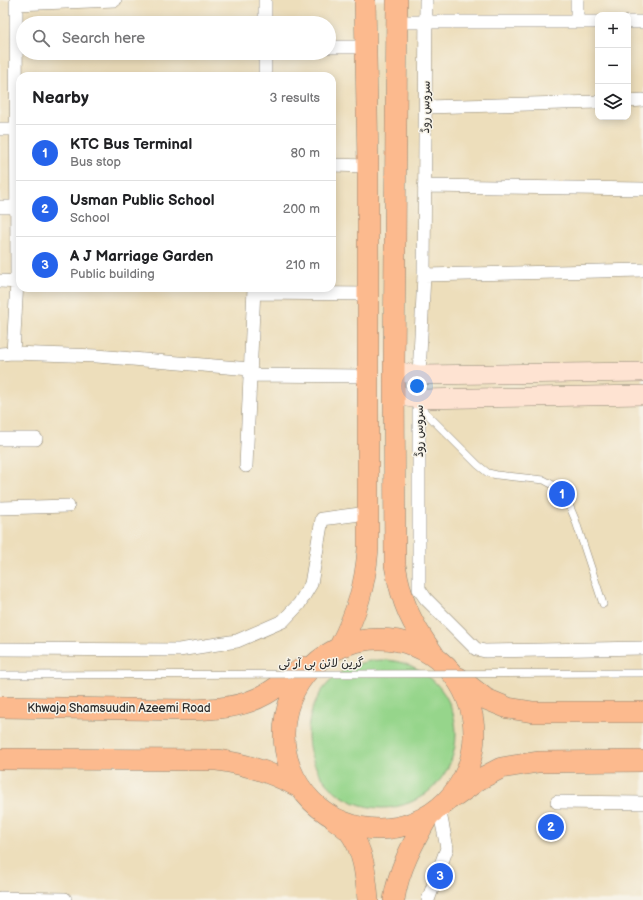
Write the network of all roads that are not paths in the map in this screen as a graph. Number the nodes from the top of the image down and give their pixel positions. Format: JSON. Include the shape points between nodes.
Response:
{"nodes":[{"id":1,"x":108,"y":0,"type":"edge"},
{"id":2,"x":265,"y":0,"type":"edge"},
{"id":3,"x":364,"y":0,"type":"edge"},
{"id":4,"x":397,"y":0,"type":"edge"},
{"id":5,"x":426,"y":0,"type":"edge"},
{"id":6,"x":576,"y":0,"type":"edge"},
{"id":7,"x":16,"y":2,"type":"edge"},
{"id":8,"x":17,"y":16,"type":"edge"},
{"id":9,"x":265,"y":16,"type":"edge"},
{"id":10,"x":398,"y":22,"type":"junction"},
{"id":11,"x":426,"y":22,"type":"junction"},
{"id":12,"x":577,"y":22,"type":"junction"},
{"id":13,"x":595,"y":22,"type":"edge"},
{"id":14,"x":631,"y":22,"type":"edge"},
{"id":15,"x":643,"y":22,"type":"edge"},
{"id":16,"x":336,"y":47,"type":"edge"},
{"id":17,"x":364,"y":47,"type":"junction"},
{"id":18,"x":20,"y":60,"type":"edge"},
{"id":19,"x":265,"y":60,"type":"edge"},
{"id":20,"x":19,"y":72,"type":"edge"},
{"id":21,"x":265,"y":72,"type":"edge"},
{"id":22,"x":643,"y":100,"type":"edge"},
{"id":23,"x":631,"y":101,"type":"edge"},
{"id":24,"x":595,"y":102,"type":"edge"},
{"id":25,"x":426,"y":107,"type":"junction"},
{"id":26,"x":0,"y":129,"type":"edge"},
{"id":27,"x":16,"y":129,"type":"edge"},
{"id":28,"x":336,"y":165,"type":"edge"},
{"id":29,"x":368,"y":166,"type":"junction"},
{"id":30,"x":424,"y":186,"type":"junction"},
{"id":31,"x":643,"y":189,"type":"edge"},
{"id":32,"x":16,"y":203,"type":"edge"},
{"id":33,"x":0,"y":207,"type":"edge"},
{"id":34,"x":643,"y":270,"type":"edge"},
{"id":35,"x":424,"y":275,"type":"junction"},
{"id":36,"x":0,"y":281,"type":"edge"},
{"id":37,"x":16,"y":282,"type":"edge"},
{"id":38,"x":18,"y":292,"type":"edge"},
{"id":39,"x":254,"y":292,"type":"edge"},
{"id":40,"x":311,"y":292,"type":"edge"},
{"id":41,"x":368,"y":294,"type":"junction"},
{"id":42,"x":13,"y":353,"type":"junction"},
{"id":43,"x":0,"y":354,"type":"edge"},
{"id":44,"x":394,"y":371,"type":"junction"},
{"id":45,"x":250,"y":372,"type":"junction"},
{"id":46,"x":643,"y":372,"type":"edge"},
{"id":47,"x":419,"y":375,"type":"junction"},
{"id":48,"x":368,"y":376,"type":"junction"},
{"id":49,"x":394,"y":395,"type":"junction"},
{"id":50,"x":643,"y":395,"type":"edge"},
{"id":51,"x":419,"y":403,"type":"junction"},
{"id":52,"x":0,"y":439,"type":"edge"},
{"id":53,"x":36,"y":439,"type":"dead end"},
{"id":54,"x":368,"y":456,"type":"junction"},
{"id":55,"x":394,"y":457,"type":"junction"},
{"id":56,"x":246,"y":466,"type":"dead end"},
{"id":57,"x":68,"y":506,"type":"dead end"},
{"id":58,"x":0,"y":508,"type":"edge"},
{"id":59,"x":368,"y":513,"type":"junction"},
{"id":60,"x":603,"y":604,"type":"dead end"},
{"id":61,"x":340,"y":646,"type":"junction"},
{"id":62,"x":643,"y":648,"type":"edge"},
{"id":63,"x":0,"y":649,"type":"edge"},
{"id":64,"x":434,"y":655,"type":"junction"},
{"id":65,"x":321,"y":658,"type":"junction"},
{"id":66,"x":451,"y":671,"type":"junction"},
{"id":67,"x":643,"y":673,"type":"edge"},
{"id":68,"x":0,"y":675,"type":"edge"},
{"id":69,"x":0,"y":708,"type":"edge"},
{"id":70,"x":643,"y":712,"type":"edge"},
{"id":71,"x":0,"y":759,"type":"edge"},
{"id":72,"x":643,"y":761,"type":"edge"},
{"id":73,"x":301,"y":788,"type":"junction"},
{"id":74,"x":557,"y":802,"type":"dead end"},
{"id":75,"x":643,"y":803,"type":"edge"},
{"id":76,"x":434,"y":812,"type":"junction"},
{"id":77,"x":326,"y":813,"type":"junction"},
{"id":78,"x":0,"y":898,"type":"edge"},
{"id":79,"x":65,"y":899,"type":"edge"},
{"id":80,"x":368,"y":900,"type":"edge"},
{"id":81,"x":394,"y":900,"type":"edge"},
{"id":82,"x":428,"y":900,"type":"edge"}],
"edges":[{"from":1,"to":7,"type":"street"},
{"from":2,"to":9,"type":"street"},
{"from":3,"to":17,"type":"main road"},
{"from":4,"to":10,"type":"main road"},
{"from":5,"to":11,"type":"street","name":"سروس روڈ"},
{"from":6,"to":12,"type":"street"},
{"from":7,"to":8,"type":"street"},
{"from":10,"to":11,"type":"street"},
{"from":10,"to":44,"type":"main road"},
{"from":11,"to":12,"type":"street"},
{"from":11,"to":25,"type":"street","name":"سروس روڈ"},
{"from":12,"to":13,"type":"street"},
{"from":14,"to":15,"type":"street"},
{"from":16,"to":17,"type":"street"},
{"from":17,"to":29,"type":"main road"},
{"from":18,"to":20,"type":"street"},
{"from":19,"to":21,"type":"street"},
{"from":22,"to":23,"type":"street"},
{"from":24,"to":25,"type":"street"},
{"from":25,"to":30,"type":"street","name":"سروس روڈ"},
{"from":26,"to":27,"type":"street"},
{"from":28,"to":29,"type":"street"},
{"from":29,"to":41,"type":"main road"},
{"from":30,"to":31,"type":"street"},
{"from":30,"to":35,"type":"street","name":"سروس روڈ"},
{"from":32,"to":33,"type":"street"},
{"from":34,"to":35,"type":"street"},
{"from":35,"to":47,"type":"street","name":"سروس روڈ"},
{"from":36,"to":37,"type":"street"},
{"from":38,"to":42,"type":"street"},
{"from":39,"to":45,"type":"street"},
{"from":40,"to":41,"type":"street"},
{"from":41,"to":48,"type":"main road"},
{"from":42,"to":43,"type":"street"},
{"from":42,"to":45,"type":"street","via":[[97,356]]},
{"from":44,"to":47,"type":"street"},
{"from":44,"to":49,"type":"main road"},
{"from":45,"to":48,"type":"street"},
{"from":45,"to":56,"type":"street"},
{"from":46,"to":47,"type":"street"},
{"from":47,"to":51,"type":"street","name":"سروس روڈ"},
{"from":48,"to":54,"type":"main road"},
{"from":49,"to":51,"type":"street"},
{"from":49,"to":55,"type":"main road"},
{"from":50,"to":51,"type":"street"},
{"from":51,"to":60,"type":"lane","via":[[478,465],[488,472],[544,480],[555,486],[567,500],[575,519]]},
{"from":51,"to":62,"type":"street","name":"سروس روڈ","via":[[418,576],[419,589],[426,599],[476,649],[485,651]]},
{"from":52,"to":53,"type":"street"},
{"from":54,"to":55,"type":"main road"},
{"from":54,"to":59,"type":"main road"},
{"from":55,"to":64,"type":"main road","via":[[395,565],[400,592],[406,612]]},
{"from":57,"to":58,"type":"street"},
{"from":59,"to":61,"type":"main road","via":[[366,577],[359,603]]},
{"from":59,"to":63,"type":"street","via":[[322,519],[310,584],[299,604],[283,621],[237,641],[179,650]]},
{"from":61,"to":64,"type":"main road","via":[[364,639],[388,638],[412,644]]},
{"from":61,"to":65,"type":"main road"},
{"from":64,"to":66,"type":"main road"},
{"from":65,"to":69,"type":"main road","name":"Khwaja Shamsuudin Azeemi Road","via":[[266,695],[242,705],[217,709]]},
{"from":65,"to":73,"type":"main road","via":[[304,675],[292,696],[285,719],[284,743],[290,767]]},
{"from":66,"to":70,"type":"main road","via":[[486,699],[508,708],[533,712]]},
{"from":66,"to":76,"type":"main road","via":[[467,698],[473,716],[474,742],[468,767],[456,790]]},
{"from":67,"to":68,"type":"lane","name":"گرین لائن بی آر ٹی","bridge":true},
{"from":71,"to":73,"type":"main road","via":[[217,760],[263,769]]},
{"from":72,"to":76,"type":"main road","via":[[538,762],[501,768],[478,780]]},
{"from":73,"to":77,"type":"main road","via":[[312,802]]},
{"from":74,"to":75,"type":"street"},
{"from":76,"to":77,"type":"main road","via":[[404,826],[377,829],[350,825]]},
{"from":76,"to":81,"type":"main road","via":[[415,838]]},
{"from":76,"to":82,"type":"street","via":[[447,848]]},
{"from":77,"to":80,"type":"main road","via":[[348,831],[359,850],[366,876]]},
{"from":78,"to":79,"type":"street"}]}
